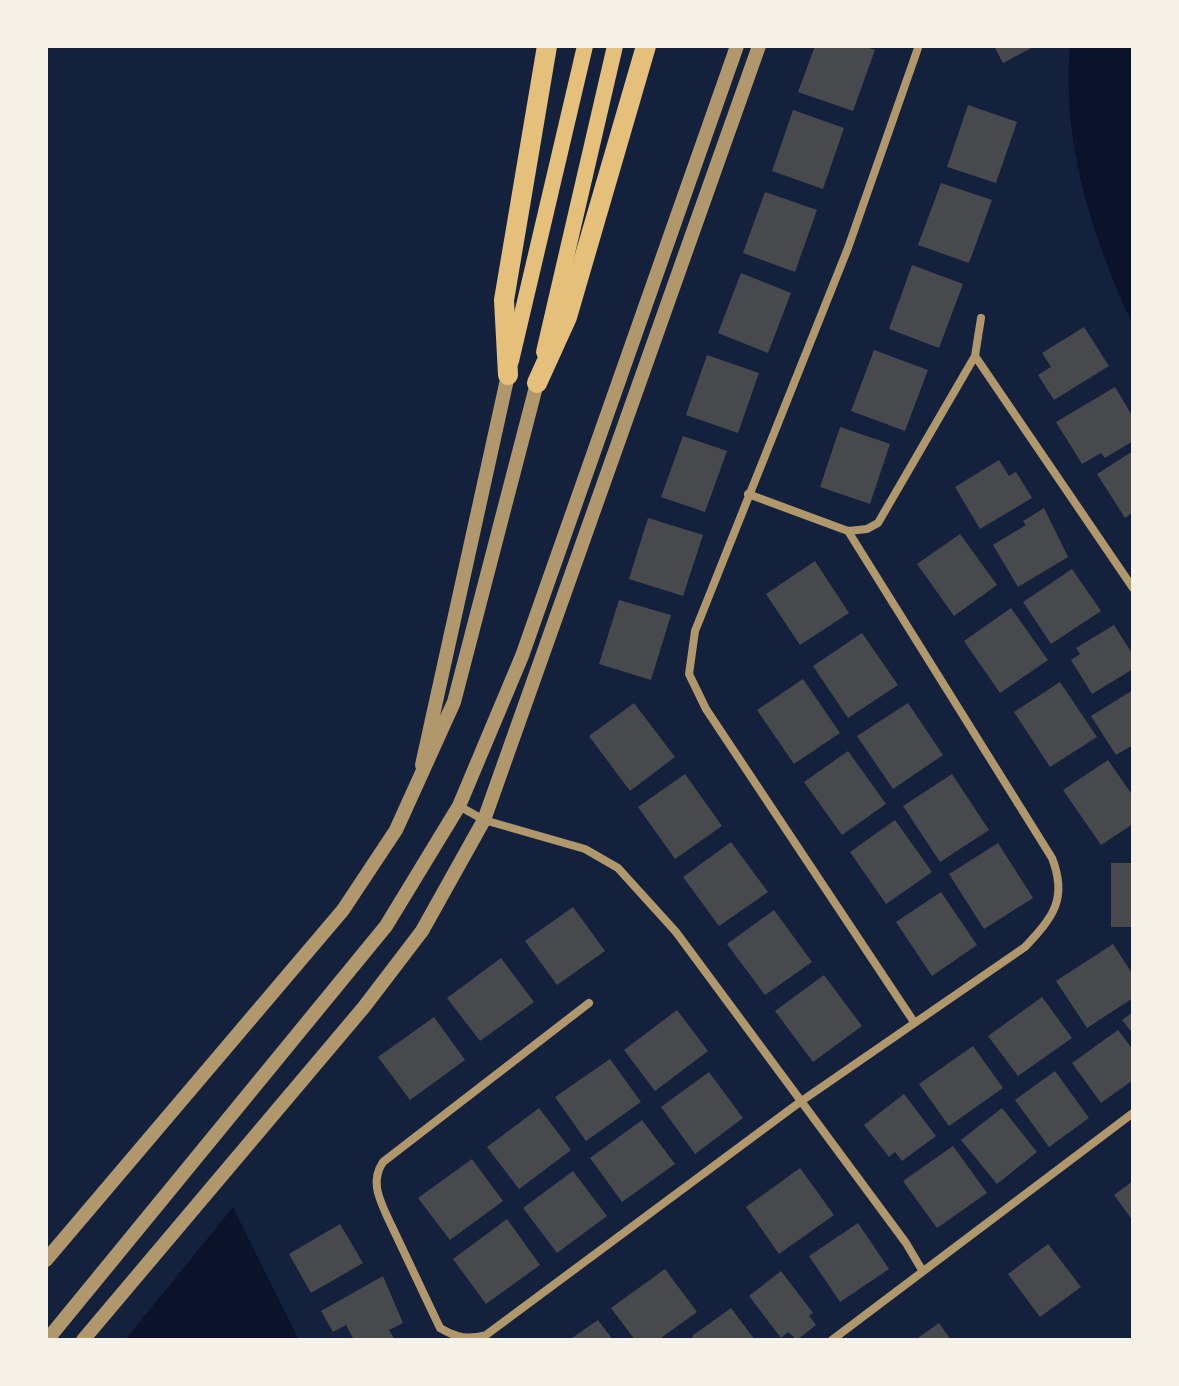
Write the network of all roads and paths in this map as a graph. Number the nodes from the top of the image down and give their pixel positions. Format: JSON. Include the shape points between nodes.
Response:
{"nodes":[{"id":1,"x":547,"y":46,"type":"edge"},
{"id":2,"x":585,"y":46,"type":"edge"},
{"id":3,"x":615,"y":46,"type":"edge"},
{"id":4,"x":646,"y":46,"type":"edge"},
{"id":5,"x":737,"y":46,"type":"edge"},
{"id":6,"x":759,"y":46,"type":"edge"},
{"id":7,"x":918,"y":48,"type":"dead end"},
{"id":8,"x":981,"y":318,"type":"dead end"},
{"id":9,"x":975,"y":356,"type":"junction"},
{"id":10,"x":508,"y":375,"type":"junction"},
{"id":11,"x":537,"y":383,"type":"junction"},
{"id":12,"x":748,"y":494,"type":"junction"},
{"id":13,"x":848,"y":531,"type":"junction"},
{"id":14,"x":1133,"y":588,"type":"edge"},
{"id":15,"x":419,"y":781,"type":"junction"},
{"id":16,"x":459,"y":806,"type":"junction"},
{"id":17,"x":484,"y":820,"type":"junction"},
{"id":18,"x":589,"y":1003,"type":"dead end"},
{"id":19,"x":914,"y":1022,"type":"junction"},
{"id":20,"x":800,"y":1102,"type":"junction"},
{"id":21,"x":1133,"y":1113,"type":"edge"},
{"id":22,"x":46,"y":1260,"type":"edge"},
{"id":23,"x":922,"y":1270,"type":"junction"},
{"id":24,"x":47,"y":1340,"type":"edge"},
{"id":25,"x":83,"y":1340,"type":"edge"},
{"id":26,"x":832,"y":1340,"type":"edge"}],
"edges":[{"from":1,"to":10,"type":"main road","via":[[504,300]]},
{"from":2,"to":10,"type":"main road"},
{"from":3,"to":11,"type":"main road"},
{"from":4,"to":11,"type":"main road","via":[[567,317]]},
{"from":5,"to":16,"type":"street","via":[[522,656]]},
{"from":6,"to":17,"type":"street"},
{"from":7,"to":12,"type":"street","via":[[848,248]]},
{"from":8,"to":9,"type":"street"},
{"from":9,"to":13,"type":"street","via":[[878,523]]},
{"from":9,"to":14,"type":"street"},
{"from":10,"to":15,"type":"street"},
{"from":11,"to":15,"type":"street","via":[[454,702]]},
{"from":12,"to":13,"type":"street"},
{"from":12,"to":19,"type":"street","via":[[695,631],[689,664],[694,689]]},
{"from":13,"to":19,"type":"street","via":[[1030,819],[1059,877],[1058,901],[1049,922],[1025,947]]},
{"from":15,"to":22,"type":"street","via":[[396,830],[343,910]]},
{"from":16,"to":17,"type":"street"},
{"from":16,"to":24,"type":"street","via":[[386,926]]},
{"from":17,"to":20,"type":"street","via":[[585,849],[618,868],[676,932]]},
{"from":17,"to":25,"type":"street","via":[[422,931],[372,996]]},
{"from":18,"to":20,"type":"street","via":[[376,1172],[382,1206],[440,1328],[451,1334],[486,1335]]},
{"from":19,"to":20,"type":"street"},
{"from":20,"to":23,"type":"street"},
{"from":21,"to":23,"type":"street"},
{"from":23,"to":26,"type":"street"}]}
